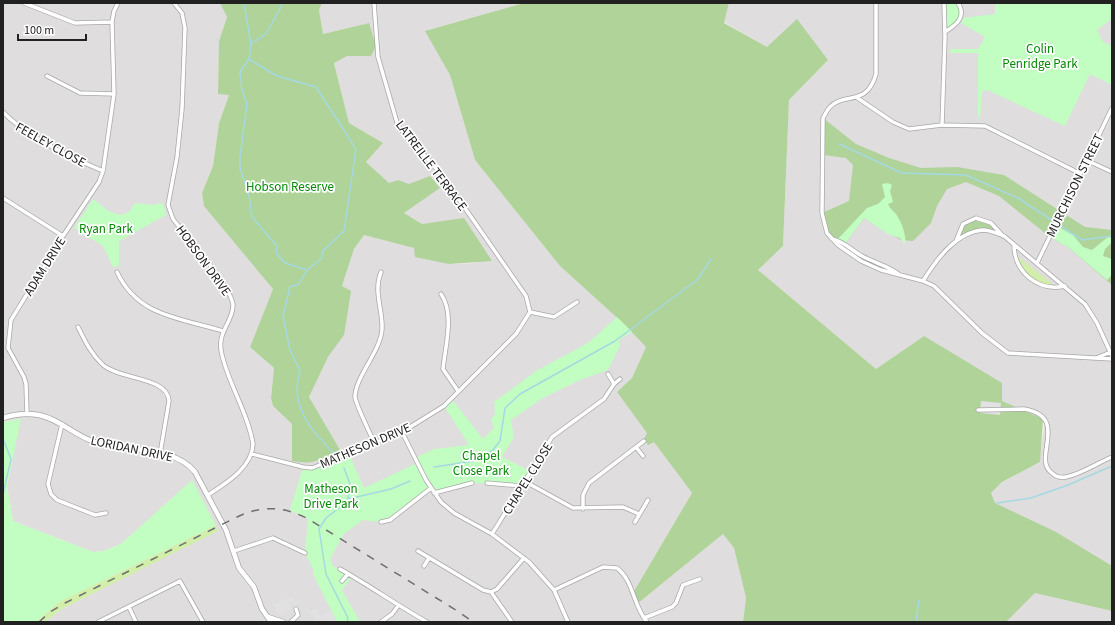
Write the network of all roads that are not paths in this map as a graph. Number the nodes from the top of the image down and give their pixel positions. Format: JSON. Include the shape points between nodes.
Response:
{"nodes":[{"id":1,"x":24,"y":3,"type":"edge"},
{"id":2,"x":118,"y":3,"type":"edge"},
{"id":3,"x":174,"y":3,"type":"edge"},
{"id":4,"x":374,"y":3,"type":"edge"},
{"id":5,"x":876,"y":3,"type":"edge"},
{"id":6,"x":944,"y":3,"type":"edge"},
{"id":7,"x":958,"y":3,"type":"edge"},
{"id":8,"x":112,"y":22,"type":"junction"},
{"id":9,"x":945,"y":32,"type":"junction"},
{"id":10,"x":47,"y":76,"type":"dead end"},
{"id":11,"x":114,"y":94,"type":"junction"},
{"id":12,"x":856,"y":97,"type":"junction"},
{"id":13,"x":1112,"y":108,"type":"edge"},
{"id":14,"x":3,"y":112,"type":"edge"},
{"id":15,"x":942,"y":125,"type":"junction"},
{"id":16,"x":1086,"y":160,"type":"junction"},
{"id":17,"x":103,"y":171,"type":"junction"},
{"id":18,"x":1112,"y":172,"type":"edge"},
{"id":19,"x":1079,"y":173,"type":"junction"},
{"id":20,"x":3,"y":198,"type":"edge"},
{"id":21,"x":63,"y":236,"type":"junction"},
{"id":22,"x":1004,"y":236,"type":"junction"},
{"id":23,"x":956,"y":241,"type":"junction"},
{"id":24,"x":1014,"y":244,"type":"junction"},
{"id":25,"x":1037,"y":264,"type":"junction"},
{"id":26,"x":117,"y":272,"type":"dead end"},
{"id":27,"x":381,"y":272,"type":"dead end"},
{"id":28,"x":923,"y":281,"type":"junction"},
{"id":29,"x":1065,"y":286,"type":"junction"},
{"id":30,"x":441,"y":294,"type":"dead end"},
{"id":31,"x":577,"y":302,"type":"dead end"},
{"id":32,"x":530,"y":312,"type":"junction"},
{"id":33,"x":78,"y":327,"type":"dead end"},
{"id":34,"x":223,"y":331,"type":"junction"},
{"id":35,"x":8,"y":348,"type":"junction"},
{"id":36,"x":3,"y":350,"type":"edge"},
{"id":37,"x":1111,"y":352,"type":"edge"},
{"id":38,"x":1112,"y":357,"type":"edge"},
{"id":39,"x":1096,"y":358,"type":"junction"},
{"id":40,"x":608,"y":374,"type":"dead end"},
{"id":41,"x":620,"y":379,"type":"dead end"},
{"id":42,"x":614,"y":384,"type":"junction"},
{"id":43,"x":458,"y":391,"type":"junction"},
{"id":44,"x":978,"y":410,"type":"dead end"},
{"id":45,"x":27,"y":414,"type":"junction"},
{"id":46,"x":3,"y":418,"type":"edge"},
{"id":47,"x":62,"y":424,"type":"junction"},
{"id":48,"x":402,"y":432,"type":"junction"},
{"id":49,"x":644,"y":441,"type":"dead end"},
{"id":50,"x":374,"y":442,"type":"junction"},
{"id":51,"x":636,"y":447,"type":"junction"},
{"id":52,"x":160,"y":454,"type":"junction"},
{"id":53,"x":252,"y":454,"type":"junction"},
{"id":54,"x":1112,"y":454,"type":"edge"},
{"id":55,"x":643,"y":456,"type":"dead end"},
{"id":56,"x":1110,"y":458,"type":"edge"},
{"id":57,"x":524,"y":481,"type":"junction"},
{"id":58,"x":472,"y":483,"type":"dead end"},
{"id":59,"x":487,"y":483,"type":"dead end"},
{"id":60,"x":521,"y":486,"type":"junction"},
{"id":61,"x":431,"y":488,"type":"junction"},
{"id":62,"x":434,"y":493,"type":"junction"},
{"id":63,"x":208,"y":495,"type":"junction"},
{"id":64,"x":648,"y":500,"type":"dead end"},
{"id":65,"x":583,"y":509,"type":"junction"},
{"id":66,"x":106,"y":513,"type":"dead end"},
{"id":67,"x":640,"y":514,"type":"junction"},
{"id":68,"x":381,"y":522,"type":"dead end"},
{"id":69,"x":635,"y":522,"type":"dead end"},
{"id":70,"x":492,"y":534,"type":"junction"},
{"id":71,"x":234,"y":551,"type":"junction"},
{"id":72,"x":418,"y":551,"type":"dead end"},
{"id":73,"x":305,"y":553,"type":"dead end"},
{"id":74,"x":429,"y":558,"type":"junction"},
{"id":75,"x":524,"y":558,"type":"junction"},
{"id":76,"x":424,"y":566,"type":"dead end"},
{"id":77,"x":340,"y":569,"type":"dead end"},
{"id":78,"x":348,"y":574,"type":"junction"},
{"id":79,"x":700,"y":578,"type":"dead end"},
{"id":80,"x":342,"y":581,"type":"dead end"},
{"id":81,"x":554,"y":590,"type":"junction"},
{"id":82,"x":491,"y":592,"type":"junction"},
{"id":83,"x":398,"y":606,"type":"junction"},
{"id":84,"x":129,"y":607,"type":"junction"},
{"id":85,"x":296,"y":609,"type":"dead end"},
{"id":86,"x":268,"y":617,"type":"junction"},
{"id":87,"x":644,"y":618,"type":"junction"},
{"id":88,"x":98,"y":622,"type":"edge"},
{"id":89,"x":136,"y":622,"type":"edge"},
{"id":90,"x":203,"y":622,"type":"edge"},
{"id":91,"x":271,"y":622,"type":"edge"},
{"id":92,"x":283,"y":622,"type":"edge"},
{"id":93,"x":291,"y":622,"type":"edge"},
{"id":94,"x":381,"y":622,"type":"edge"},
{"id":95,"x":427,"y":622,"type":"edge"},
{"id":96,"x":512,"y":622,"type":"edge"},
{"id":97,"x":568,"y":622,"type":"edge"},
{"id":98,"x":647,"y":622,"type":"edge"}],
"edges":[{"from":1,"to":8,"type":"street","via":[[75,23]]},
{"from":2,"to":8,"type":"street","name":"ADAM DRIVE"},
{"from":3,"to":34,"type":"street","name":"HOBSON DRIVE","via":[[184,20],[185,34],[182,109],[169,209],[173,219],[230,294],[233,308]]},
{"from":4,"to":32,"type":"street","name":"LATREILLE TERRACE","via":[[378,57],[398,126],[442,175],[526,296]]},
{"from":5,"to":12,"type":"street","via":[[876,74],[869,90]]},
{"from":6,"to":9,"type":"street"},
{"from":7,"to":9,"type":"street","via":[[962,12],[960,20]]},
{"from":8,"to":11,"type":"street","name":"ADAM DRIVE"},
{"from":9,"to":15,"type":"street"},
{"from":10,"to":11,"type":"street","via":[[80,93]]},
{"from":11,"to":17,"type":"street","name":"ADAM DRIVE"},
{"from":12,"to":15,"type":"street","via":[[893,122],[910,129]]},
{"from":12,"to":28,"type":"street","via":[[830,106],[822,118],[822,213],[827,233],[861,261],[881,270]]},
{"from":13,"to":16,"type":"street","name":"MURCHISON STREET"},
{"from":14,"to":17,"type":"street","name":"FEELEY CLOSE","via":[[20,126],[76,159]]},
{"from":15,"to":19,"type":"street","via":[[985,126]]},
{"from":16,"to":18,"type":"street"},
{"from":16,"to":19,"type":"street","name":"MURCHISON STREET"},
{"from":17,"to":21,"type":"street","name":"ADAM DRIVE","via":[[99,182]]},
{"from":19,"to":25,"type":"street","name":"MURCHISON STREET"},
{"from":20,"to":21,"type":"street"},
{"from":21,"to":35,"type":"street","name":"ADAM DRIVE","via":[[11,320]]},
{"from":22,"to":23,"type":"street","via":[[983,230]]},
{"from":22,"to":23,"type":"street","via":[[990,223],[976,218],[963,224]]},
{"from":22,"to":24,"type":"street"},
{"from":23,"to":28,"type":"street","via":[[934,264]]},
{"from":24,"to":25,"type":"street"},
{"from":24,"to":29,"type":"street","via":[[1016,261],[1025,275],[1042,286]]},
{"from":25,"to":29,"type":"street"},
{"from":26,"to":34,"type":"street","via":[[128,292],[148,308],[169,318]]},
{"from":27,"to":50,"type":"street","via":[[377,281],[382,330],[355,398]]},
{"from":28,"to":39,"type":"street","via":[[934,286],[1008,353]]},
{"from":29,"to":37,"type":"street","via":[[1091,312]]},
{"from":30,"to":43,"type":"street","via":[[448,308],[443,369]]},
{"from":31,"to":32,"type":"street","via":[[554,317]]},
{"from":32,"to":43,"type":"street","name":"MATHESON DRIVE","via":[[516,334]]},
{"from":33,"to":52,"type":"street","via":[[89,350],[103,365],[124,376],[156,384],[169,395]]},
{"from":34,"to":53,"type":"street","name":"HOBSON DRIVE","via":[[222,354],[250,429]]},
{"from":35,"to":36,"type":"street"},
{"from":35,"to":45,"type":"street","via":[[24,377]]},
{"from":37,"to":38,"type":"street"},
{"from":37,"to":39,"type":"street"},
{"from":38,"to":39,"type":"street"},
{"from":40,"to":42,"type":"street"},
{"from":41,"to":42,"type":"street","name":"CHAPEL CLOSE"},
{"from":42,"to":57,"type":"street","name":"CHAPEL CLOSE","via":[[604,398],[552,437]]},
{"from":43,"to":48,"type":"street","name":"MATHESON DRIVE","via":[[444,406]]},
{"from":44,"to":56,"type":"street","via":[[1024,409],[1041,416],[1048,426],[1049,435],[1045,463],[1048,471],[1056,476],[1070,476]]},
{"from":45,"to":46,"type":"street","name":"LORIDAN DRIVE"},
{"from":45,"to":47,"type":"street","name":"LORIDAN DRIVE","via":[[47,417]]},
{"from":47,"to":52,"type":"street","name":"LORIDAN DRIVE","via":[[97,442]]},
{"from":47,"to":66,"type":"street","via":[[48,484],[49,491],[58,500],[95,515]]},
{"from":48,"to":50,"type":"street","name":"MATHESON DRIVE"},
{"from":48,"to":61,"type":"street"},
{"from":49,"to":51,"type":"street"},
{"from":50,"to":53,"type":"street","name":"MATHESON DRIVE","via":[[312,468]]},
{"from":51,"to":55,"type":"street"},
{"from":51,"to":65,"type":"street","via":[[589,483],[583,495]]},
{"from":52,"to":63,"type":"street","name":"LORIDAN DRIVE","via":[[173,456],[190,465]]},
{"from":53,"to":63,"type":"street","via":[[242,469]]},
{"from":54,"to":56,"type":"street"},
{"from":57,"to":60,"type":"street","name":"CHAPEL CLOSE"},
{"from":57,"to":65,"type":"street","via":[[566,506]]},
{"from":58,"to":62,"type":"street"},
{"from":59,"to":60,"type":"street"},
{"from":60,"to":70,"type":"street","name":"CHAPEL CLOSE"},
{"from":61,"to":62,"type":"street"},
{"from":61,"to":68,"type":"street","via":[[390,520]]},
{"from":62,"to":70,"type":"street","via":[[454,514]]},
{"from":63,"to":71,"type":"street","name":"LORIDAN DRIVE"},
{"from":64,"to":67,"type":"street"},
{"from":65,"to":67,"type":"street","via":[[623,507]]},
{"from":67,"to":69,"type":"street"},
{"from":70,"to":75,"type":"street"},
{"from":71,"to":73,"type":"street","via":[[272,538]]},
{"from":71,"to":86,"type":"street","name":"LORIDAN DRIVE","via":[[239,568],[254,587]]},
{"from":72,"to":74,"type":"street"},
{"from":74,"to":76,"type":"street"},
{"from":74,"to":82,"type":"street","via":[[482,590]]},
{"from":75,"to":81,"type":"street"},
{"from":75,"to":82,"type":"street","via":[[497,589]]},
{"from":77,"to":78,"type":"street"},
{"from":78,"to":80,"type":"street"},
{"from":78,"to":83,"type":"street","via":[[376,589]]},
{"from":79,"to":87,"type":"street","via":[[683,585],[672,607]]},
{"from":81,"to":87,"type":"street","via":[[603,567],[612,566],[627,578]]},
{"from":81,"to":97,"type":"street"},
{"from":82,"to":96,"type":"street"},
{"from":83,"to":94,"type":"street"},
{"from":83,"to":95,"type":"street"},
{"from":84,"to":88,"type":"street"},
{"from":84,"to":89,"type":"street"},
{"from":84,"to":90,"type":"street","via":[[180,581]]},
{"from":85,"to":93,"type":"street","via":[[298,615]]},
{"from":86,"to":91,"type":"street","name":"LORIDAN DRIVE"},
{"from":86,"to":92,"type":"street"},
{"from":87,"to":98,"type":"street"}]}
